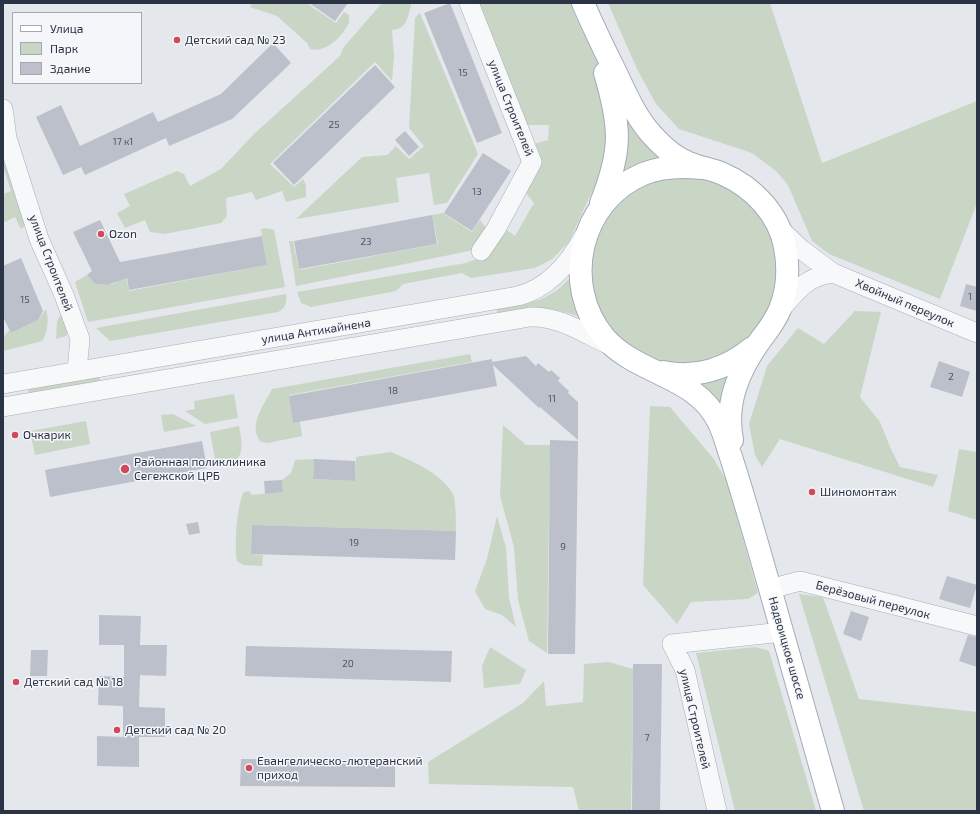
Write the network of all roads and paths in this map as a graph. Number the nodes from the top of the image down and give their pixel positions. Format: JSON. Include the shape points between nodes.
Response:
{"nodes":[{"id":1,"x":469,"y":3,"type":"edge"},
{"id":2,"x":587,"y":11,"type":"edge"},
{"id":3,"x":3,"y":109,"type":"edge"},
{"id":4,"x":702,"y":168,"type":"junction"},
{"id":5,"x":594,"y":217,"type":"junction"},
{"id":6,"x":780,"y":229,"type":"junction"},
{"id":7,"x":480,"y":251,"type":"dead end"},
{"id":8,"x":833,"y":273,"type":"junction"},
{"id":9,"x":780,"y":310,"type":"junction"},
{"id":10,"x":977,"y":333,"type":"edge"},
{"id":11,"x":759,"y":342,"type":"junction"},
{"id":12,"x":612,"y":346,"type":"junction"},
{"id":13,"x":109,"y":366,"type":"junction"},
{"id":14,"x":645,"y":367,"type":"junction"},
{"id":15,"x":77,"y":371,"type":"junction"},
{"id":16,"x":3,"y":384,"type":"edge"},
{"id":17,"x":112,"y":387,"type":"junction"},
{"id":18,"x":3,"y":407,"type":"edge"},
{"id":19,"x":740,"y":485,"type":"junction"},
{"id":20,"x":770,"y":589,"type":"junction"},
{"id":21,"x":977,"y":626,"type":"edge"},
{"id":22,"x":782,"y":632,"type":"junction"},
{"id":23,"x":717,"y":811,"type":"edge"},
{"id":24,"x":833,"y":811,"type":"edge"}],
"edges":[{"from":1,"to":7,"type":"street","name":"улица Строителей","via":[[532,162],[496,229]]},
{"from":2,"to":4,"type":"main road","via":[[624,91],[645,126],[664,148],[688,163]]},
{"from":2,"to":5,"type":"main road","via":[[612,98],[618,144],[611,176]]},
{"from":3,"to":15,"type":"street","name":"улица Строителей","via":[[7,138],[39,239],[80,339]]},
{"from":4,"to":5,"type":"main road","via":[[662,168],[642,175],[608,198]]},
{"from":4,"to":6,"type":"main road","via":[[728,176],[756,195],[770,211]]},
{"from":5,"to":12,"type":"main road","via":[[581,254],[581,286],[590,316]]},
{"from":5,"to":13,"type":"street","name":"улица Антикайнена","via":[[567,263],[546,283],[527,294]]},
{"from":6,"to":8,"type":"street","name":"Хвойный переулок","via":[[802,250]]},
{"from":6,"to":9,"type":"main road","via":[[788,261],[787,283]]},
{"from":8,"to":9,"type":"street","via":[[818,276],[803,284]]},
{"from":8,"to":10,"type":"street","name":"Хвойный переулок"},
{"from":9,"to":11,"type":"main road"},
{"from":11,"to":14,"type":"main road","via":[[725,366],[706,372],[672,373]]},
{"from":11,"to":19,"type":"main road","via":[[738,376],[731,399],[728,424]]},
{"from":12,"to":14,"type":"main road"},
{"from":12,"to":17,"type":"street","name":"улица Антикайнена","via":[[552,318],[530,317]]},
{"from":13,"to":15,"type":"street","name":"улица Антикайнена"},
{"from":13,"to":17,"type":"street"},
{"from":14,"to":19,"type":"main road","via":[[693,391],[713,412],[720,423]]},
{"from":15,"to":16,"type":"street","name":"улица Антикайнена"},
{"from":17,"to":18,"type":"street","name":"улица Антикайнена"},
{"from":19,"to":20,"type":"main road","name":"Надвоицкое шоссе"},
{"from":20,"to":21,"type":"street","name":"Берёзовый переулок","via":[[800,580]]},
{"from":20,"to":22,"type":"main road","name":"Надвоицкое шоссе"},
{"from":22,"to":23,"type":"street","name":"улица Строителей","via":[[672,644],[685,670]]},
{"from":22,"to":24,"type":"main road","name":"Надвоицкое шоссе"}]}
